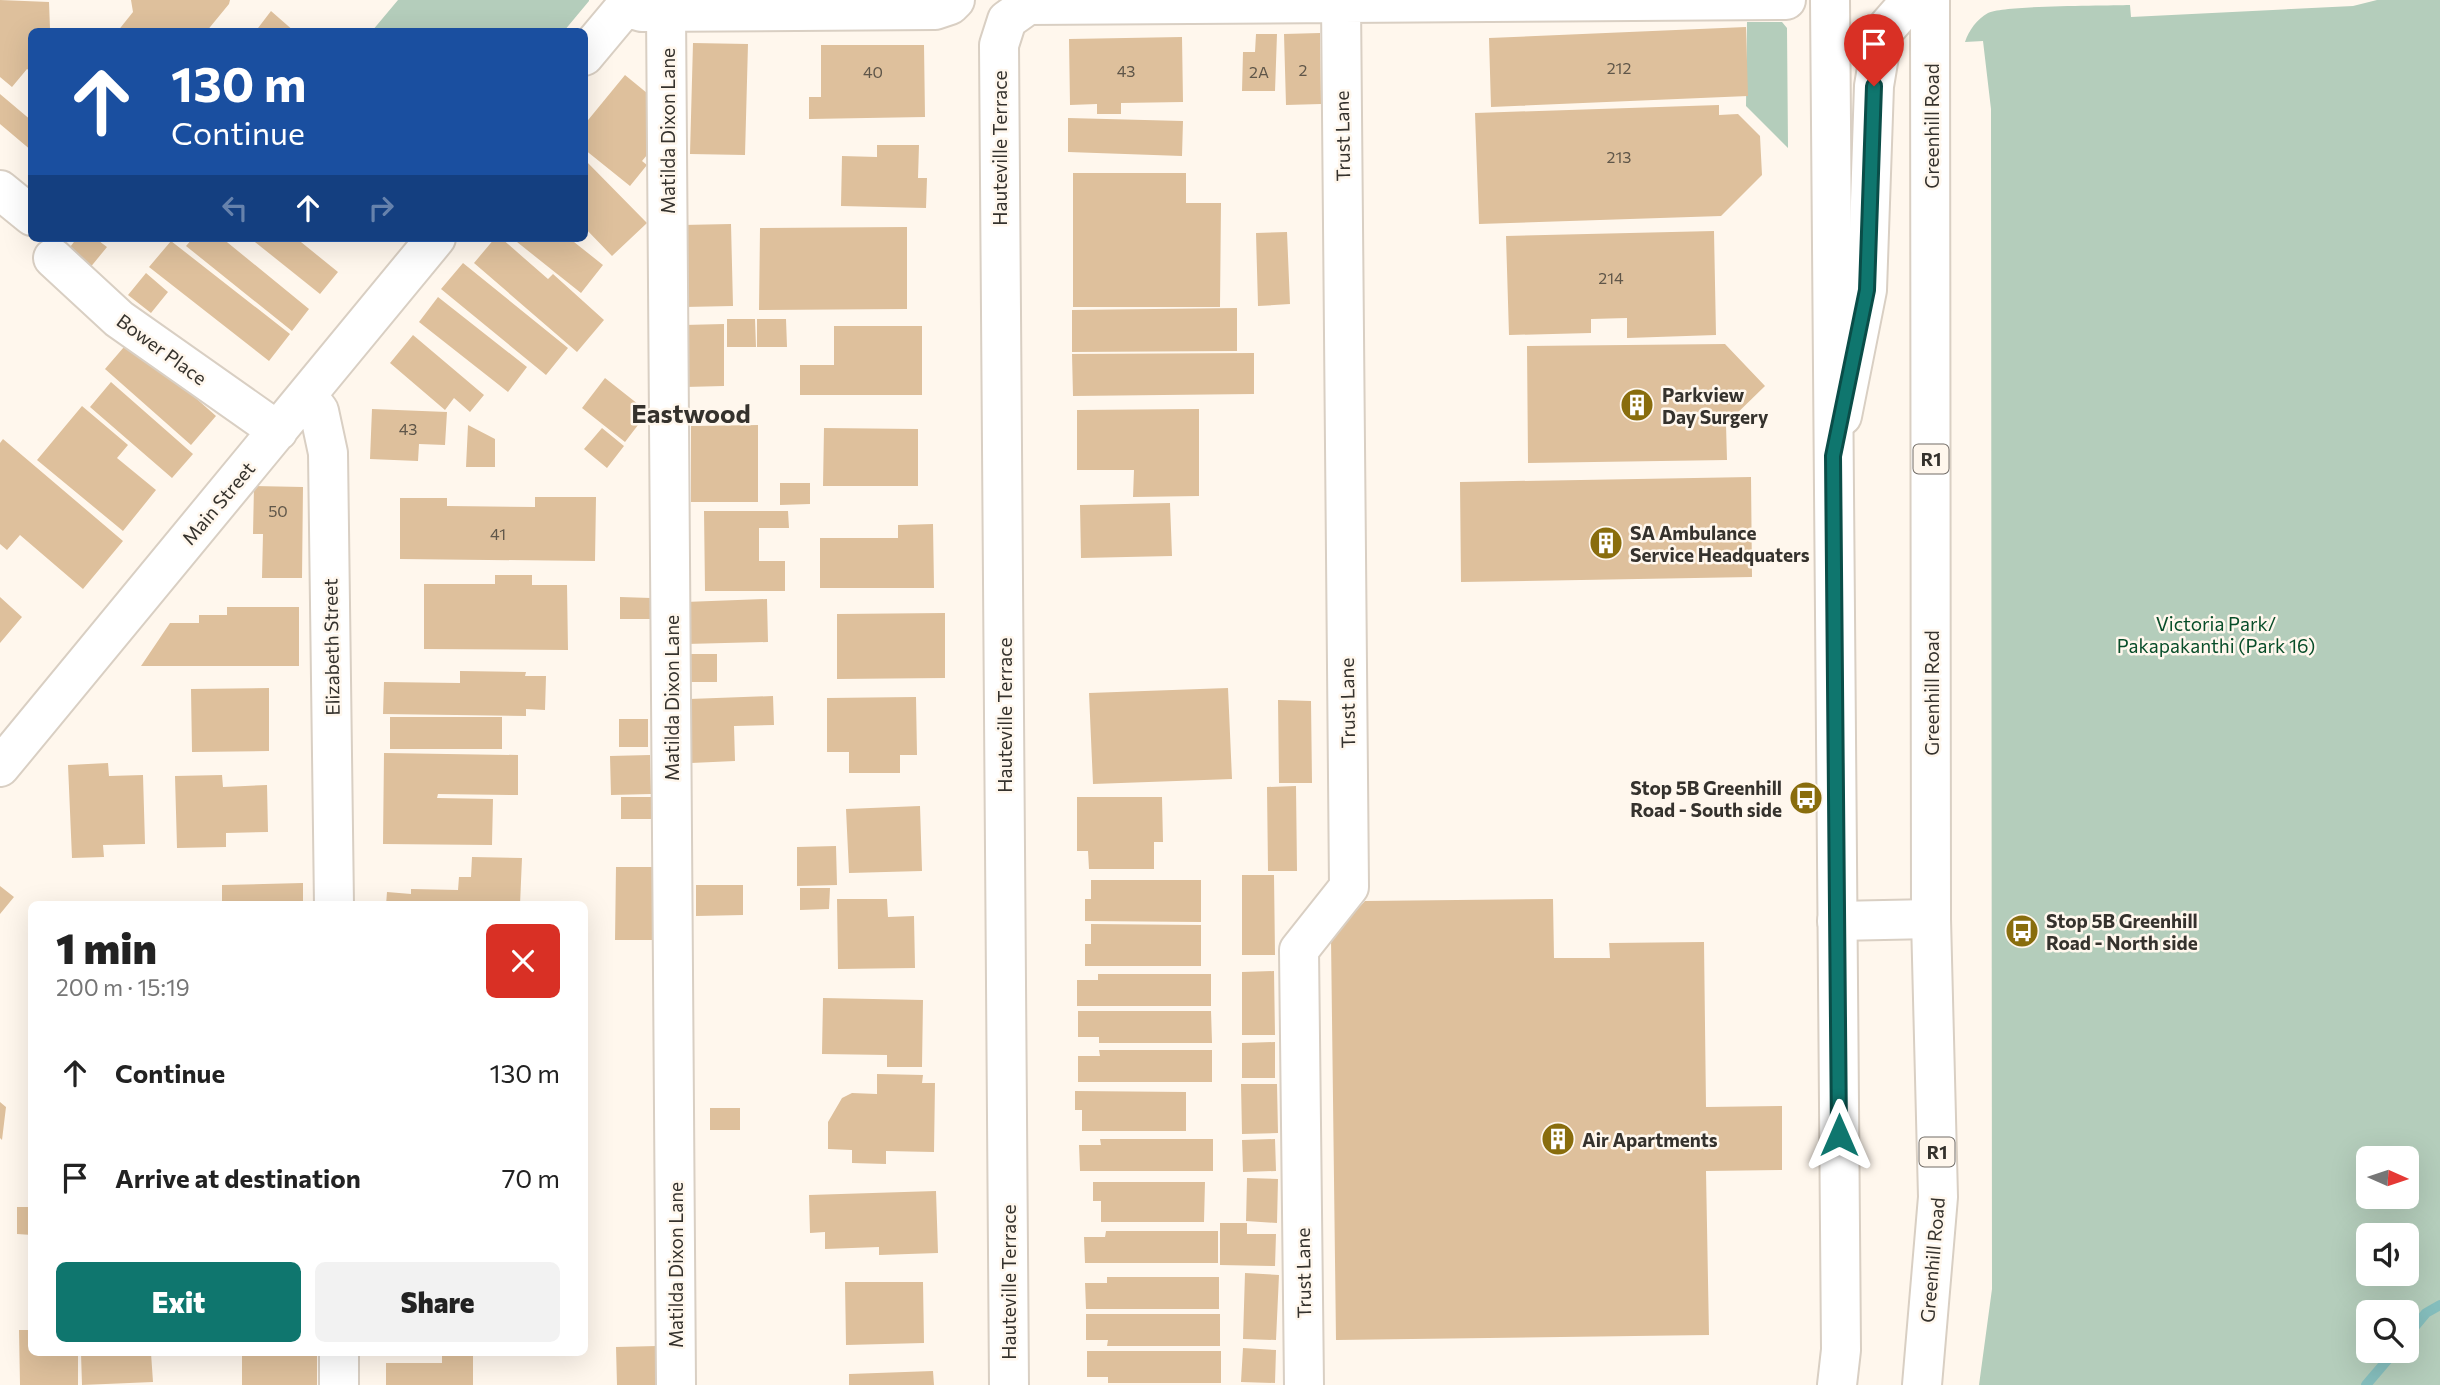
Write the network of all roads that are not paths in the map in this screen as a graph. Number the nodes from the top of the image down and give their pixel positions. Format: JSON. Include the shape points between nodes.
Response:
{"nodes":[{"id":1,"x":955,"y":0,"type":"edge"},
{"id":2,"x":1786,"y":0,"type":"edge"},
{"id":3,"x":1830,"y":0,"type":"edge"},
{"id":4,"x":1911,"y":0,"type":"edge"},
{"id":5,"x":1930,"y":0,"type":"edge"},
{"id":6,"x":1173,"y":2,"type":"edge"},
{"id":7,"x":1341,"y":3,"type":"junction"},
{"id":8,"x":625,"y":4,"type":"edge"},
{"id":9,"x":666,"y":10,"type":"junction"},
{"id":10,"x":588,"y":51,"type":"edge"},
{"id":11,"x":0,"y":190,"type":"edge"},
{"id":12,"x":28,"y":213,"type":"edge"},
{"id":13,"x":433,"y":242,"type":"edge"},
{"id":14,"x":53,"y":258,"type":"dead end"},
{"id":15,"x":307,"y":395,"type":"junction"},
{"id":16,"x":278,"y":430,"type":"junction"},
{"id":17,"x":1833,"y":456,"type":"junction"},
{"id":18,"x":0,"y":767,"type":"edge"},
{"id":19,"x":334,"y":901,"type":"edge"},
{"id":20,"x":1931,"y":919,"type":"junction"},
{"id":21,"x":1837,"y":921,"type":"junction"},
{"id":22,"x":339,"y":1356,"type":"edge"},
{"id":23,"x":339,"y":1385,"type":"edge"},
{"id":24,"x":676,"y":1385,"type":"edge"},
{"id":25,"x":1009,"y":1385,"type":"edge"},
{"id":26,"x":1304,"y":1385,"type":"edge"},
{"id":27,"x":1837,"y":1385,"type":"edge"},
{"id":28,"x":1922,"y":1385,"type":"edge"}],
"edges":[{"from":1,"to":9,"type":"main road","via":[[935,10]]},
{"from":2,"to":7,"type":"main road"},
{"from":3,"to":17,"type":"main road"},
{"from":4,"to":17,"type":"main road","via":[[1883,32],[1874,86],[1867,290]]},
{"from":5,"to":20,"type":"main road","name":"Greenhill Road","number":"R1"},
{"from":6,"to":7,"type":"main road"},
{"from":6,"to":25,"type":"main road","name":"Hauteville Terrace","via":[[1028,5],[1007,20],[999,45]]},
{"from":7,"to":26,"type":"main road","name":"Trust Lane","via":[[1349,887],[1299,950]]},
{"from":8,"to":9,"type":"main road","via":[[642,12]]},
{"from":8,"to":10,"type":"main road"},
{"from":9,"to":24,"type":"main road","name":"Matilda Dixon Lane"},
{"from":11,"to":12,"type":"main road"},
{"from":13,"to":15,"type":"main road","name":"Main Street"},
{"from":14,"to":16,"type":"main road","name":"Bower Place","via":[[119,319]]},
{"from":15,"to":16,"type":"main road","name":"Main Street"},
{"from":15,"to":19,"type":"main road","name":"Elizabeth Street","via":[[319,411],[328,453]]},
{"from":16,"to":18,"type":"main road","name":"Main Street"},
{"from":17,"to":21,"type":"main road"},
{"from":20,"to":21,"type":"main road"},
{"from":20,"to":28,"type":"main road","name":"Greenhill Road","number":"R1","via":[[1938,1197]]},
{"from":21,"to":27,"type":"main road"},
{"from":22,"to":23,"type":"main road"}]}
